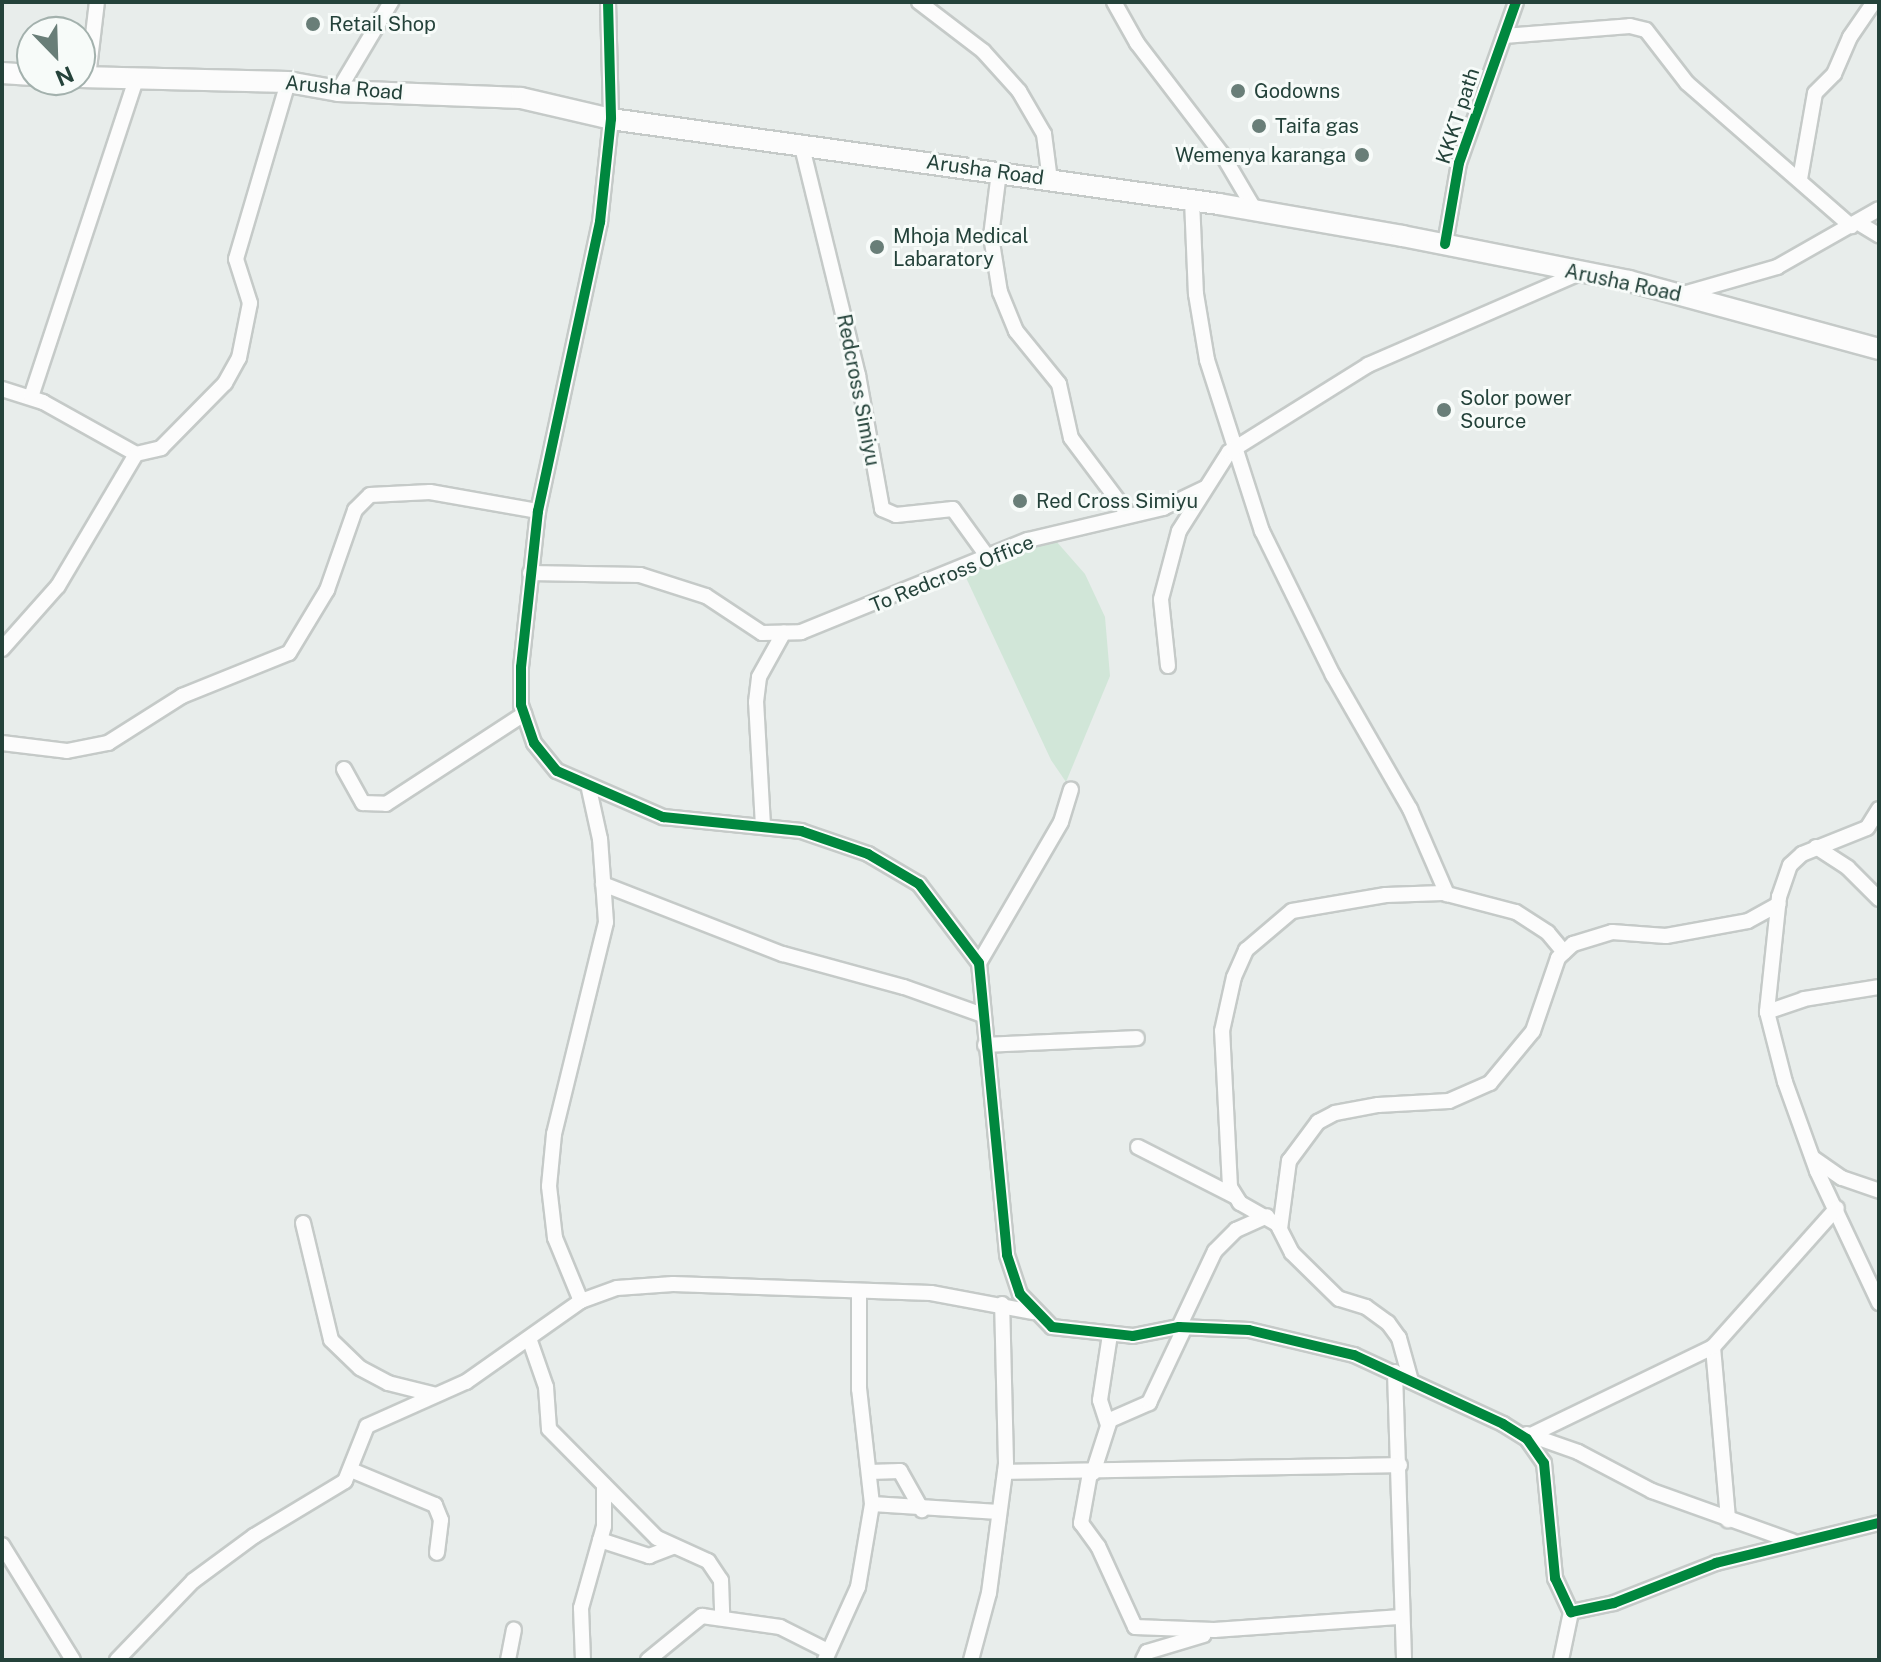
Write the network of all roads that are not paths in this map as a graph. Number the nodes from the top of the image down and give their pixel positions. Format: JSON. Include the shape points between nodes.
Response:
{"nodes":[{"id":1,"x":391,"y":2,"type":"edge"},
{"id":2,"x":608,"y":2,"type":"edge"},
{"id":3,"x":919,"y":2,"type":"edge"},
{"id":4,"x":1114,"y":2,"type":"edge"},
{"id":5,"x":1516,"y":2,"type":"edge"},
{"id":6,"x":1874,"y":2,"type":"edge"},
{"id":7,"x":1504,"y":36,"type":"junction"},
{"id":8,"x":96,"y":77,"type":"edge"},
{"id":9,"x":136,"y":79,"type":"junction"},
{"id":10,"x":288,"y":82,"type":"junction"},
{"id":11,"x":338,"y":91,"type":"junction"},
{"id":12,"x":611,"y":119,"type":"junction"},
{"id":13,"x":801,"y":143,"type":"junction"},
{"id":14,"x":999,"y":172,"type":"junction"},
{"id":15,"x":1800,"y":179,"type":"junction"},
{"id":16,"x":1050,"y":180,"type":"junction"},
{"id":17,"x":1192,"y":200,"type":"junction"},
{"id":18,"x":1879,"y":209,"type":"edge"},
{"id":19,"x":1255,"y":210,"type":"junction"},
{"id":20,"x":1854,"y":224,"type":"junction"},
{"id":21,"x":1879,"y":235,"type":"edge"},
{"id":22,"x":1445,"y":244,"type":"junction"},
{"id":23,"x":1580,"y":273,"type":"junction"},
{"id":24,"x":1680,"y":295,"type":"junction"},
{"id":25,"x":1879,"y":349,"type":"edge"},
{"id":26,"x":2,"y":389,"type":"edge"},
{"id":27,"x":31,"y":397,"type":"junction"},
{"id":28,"x":1236,"y":447,"type":"junction"},
{"id":29,"x":136,"y":454,"type":"junction"},
{"id":30,"x":1205,"y":488,"type":"junction"},
{"id":31,"x":538,"y":511,"type":"junction"},
{"id":32,"x":1128,"y":514,"type":"junction"},
{"id":33,"x":987,"y":556,"type":"junction"},
{"id":34,"x":530,"y":573,"type":"junction"},
{"id":35,"x":784,"y":632,"type":"junction"},
{"id":36,"x":2,"y":649,"type":"edge"},
{"id":37,"x":1168,"y":666,"type":"dead end"},
{"id":38,"x":524,"y":714,"type":"junction"},
{"id":39,"x":2,"y":743,"type":"edge"},
{"id":40,"x":344,"y":769,"type":"dead end"},
{"id":41,"x":589,"y":789,"type":"junction"},
{"id":42,"x":1071,"y":789,"type":"dead end"},
{"id":43,"x":1879,"y":809,"type":"edge"},
{"id":44,"x":763,"y":826,"type":"junction"},
{"id":45,"x":1816,"y":847,"type":"junction"},
{"id":46,"x":603,"y":884,"type":"junction"},
{"id":47,"x":1447,"y":894,"type":"junction"},
{"id":48,"x":1879,"y":899,"type":"edge"},
{"id":49,"x":1779,"y":904,"type":"junction"},
{"id":50,"x":1564,"y":952,"type":"junction"},
{"id":51,"x":979,"y":963,"type":"junction"},
{"id":52,"x":1879,"y":987,"type":"edge"},
{"id":53,"x":1767,"y":1012,"type":"junction"},
{"id":54,"x":983,"y":1015,"type":"junction"},
{"id":55,"x":1137,"y":1038,"type":"dead end"},
{"id":56,"x":985,"y":1045,"type":"junction"},
{"id":57,"x":1138,"y":1147,"type":"dead end"},
{"id":58,"x":1813,"y":1158,"type":"junction"},
{"id":59,"x":1879,"y":1191,"type":"edge"},
{"id":60,"x":1234,"y":1196,"type":"junction"},
{"id":61,"x":1837,"y":1208,"type":"junction"},
{"id":62,"x":1267,"y":1216,"type":"junction"},
{"id":63,"x":303,"y":1223,"type":"dead end"},
{"id":64,"x":1280,"y":1229,"type":"junction"},
{"id":65,"x":859,"y":1292,"type":"junction"},
{"id":66,"x":581,"y":1301,"type":"junction"},
{"id":67,"x":1879,"y":1303,"type":"edge"},
{"id":68,"x":1002,"y":1304,"type":"junction"},
{"id":69,"x":1033,"y":1312,"type":"junction"},
{"id":70,"x":1182,"y":1327,"type":"junction"},
{"id":71,"x":1110,"y":1335,"type":"junction"},
{"id":72,"x":530,"y":1341,"type":"junction"},
{"id":73,"x":1713,"y":1347,"type":"junction"},
{"id":74,"x":1395,"y":1372,"type":"junction"},
{"id":75,"x":1411,"y":1381,"type":"junction"},
{"id":76,"x":436,"y":1395,"type":"junction"},
{"id":77,"x":1108,"y":1425,"type":"junction"},
{"id":78,"x":1515,"y":1431,"type":"junction"},
{"id":79,"x":1531,"y":1435,"type":"junction"},
{"id":80,"x":1400,"y":1465,"type":"junction"},
{"id":81,"x":351,"y":1470,"type":"junction"},
{"id":82,"x":869,"y":1472,"type":"junction"},
{"id":83,"x":1005,"y":1472,"type":"junction"},
{"id":84,"x":1091,"y":1473,"type":"junction"},
{"id":85,"x":604,"y":1485,"type":"junction"},
{"id":86,"x":872,"y":1504,"type":"junction"},
{"id":87,"x":922,"y":1510,"type":"junction"},
{"id":88,"x":999,"y":1512,"type":"junction"},
{"id":89,"x":1728,"y":1520,"type":"junction"},
{"id":90,"x":1879,"y":1523,"type":"edge"},
{"id":91,"x":600,"y":1540,"type":"junction"},
{"id":92,"x":1795,"y":1542,"type":"junction"},
{"id":93,"x":2,"y":1545,"type":"edge"},
{"id":94,"x":673,"y":1547,"type":"junction"},
{"id":95,"x":437,"y":1553,"type":"dead end"},
{"id":96,"x":1571,"y":1612,"type":"junction"},
{"id":97,"x":722,"y":1616,"type":"junction"},
{"id":98,"x":1402,"y":1617,"type":"junction"},
{"id":99,"x":514,"y":1630,"type":"dead end"},
{"id":100,"x":1215,"y":1630,"type":"junction"},
{"id":101,"x":826,"y":1656,"type":"edge"},
{"id":102,"x":73,"y":1660,"type":"edge"},
{"id":103,"x":117,"y":1660,"type":"edge"},
{"id":104,"x":508,"y":1660,"type":"edge"},
{"id":105,"x":583,"y":1660,"type":"edge"},
{"id":106,"x":648,"y":1660,"type":"edge"},
{"id":107,"x":971,"y":1660,"type":"edge"},
{"id":108,"x":1143,"y":1660,"type":"edge"},
{"id":109,"x":1404,"y":1660,"type":"edge"},
{"id":110,"x":1561,"y":1660,"type":"edge"}],
"edges":[{"from":1,"to":11,"type":"street"},
{"from":2,"to":12,"type":"street"},
{"from":3,"to":16,"type":"street","via":[[983,51],[1019,91],[1044,134]]},
{"from":4,"to":19,"type":"street","via":[[1137,43],[1222,154]]},
{"from":5,"to":7,"type":"street","name":"KKKT path"},
{"from":6,"to":15,"type":"street","via":[[1834,74],[1815,93]]},
{"from":7,"to":15,"type":"street","via":[[1630,26],[1646,30],[1687,83]]},
{"from":7,"to":22,"type":"street","name":"KKKT path","via":[[1459,163]]},
{"from":8,"to":9,"type":"main road","name":"Arusha Road"},
{"from":9,"to":10,"type":"main road","name":"Arusha Road"},
{"from":9,"to":27,"type":"street"},
{"from":10,"to":11,"type":"main road","name":"Arusha Road"},
{"from":10,"to":29,"type":"street","via":[[236,259],[250,303],[239,358],[225,383],[161,448]]},
{"from":11,"to":12,"type":"main road","name":"Arusha Road","via":[[521,98]]},
{"from":12,"to":13,"type":"main road","name":"Arusha Road"},
{"from":12,"to":31,"type":"street","via":[[600,222]]},
{"from":13,"to":14,"type":"main road","name":"Arusha Road"},
{"from":13,"to":33,"type":"street","name":"Redcross Simiyu","via":[[858,375],[882,509],[896,515],[953,509]]},
{"from":14,"to":16,"type":"main road","name":"Arusha Road"},
{"from":14,"to":32,"type":"street","via":[[991,236],[1000,292],[1016,331],[1059,384],[1071,438]]},
{"from":15,"to":20,"type":"street"},
{"from":16,"to":17,"type":"main road","name":"Arusha Road"},
{"from":17,"to":19,"type":"main road","name":"Arusha Road"},
{"from":17,"to":28,"type":"street","via":[[1196,294],[1207,360]]},
{"from":18,"to":20,"type":"street"},
{"from":19,"to":22,"type":"main road","name":"Arusha Road"},
{"from":20,"to":21,"type":"street"},
{"from":20,"to":24,"type":"street","via":[[1777,267]]},
{"from":22,"to":23,"type":"main road","name":"Arusha Road"},
{"from":23,"to":24,"type":"main road","name":"Arusha Road"},
{"from":23,"to":28,"type":"street","name":"To Redcross Office","via":[[1368,365]]},
{"from":24,"to":25,"type":"main road","name":"Arusha Road"},
{"from":26,"to":27,"type":"street"},
{"from":27,"to":29,"type":"street"},
{"from":28,"to":30,"type":"street","name":"To Redcross Office"},
{"from":28,"to":47,"type":"street","via":[[1246,488],[1282,579],[1410,809]]},
{"from":29,"to":36,"type":"street","via":[[58,586]]},
{"from":30,"to":32,"type":"street","name":"To Redcross Office","via":[[1163,508]]},
{"from":30,"to":37,"type":"street","name":"To Redcross Office","via":[[1179,531],[1161,599]]},
{"from":31,"to":34,"type":"street"},
{"from":31,"to":39,"type":"street","via":[[430,492],[370,495],[355,510],[327,590],[289,653],[182,696],[108,743],[67,751]]},
{"from":32,"to":33,"type":"street","name":"To Redcross Office"},
{"from":33,"to":35,"type":"street","name":"To Redcross Office","via":[[856,613]]},
{"from":34,"to":35,"type":"street","name":"To Redcross Office","via":[[640,575],[706,596],[762,633]]},
{"from":34,"to":38,"type":"street","via":[[521,667]]},
{"from":35,"to":44,"type":"street","via":[[759,677],[756,702]]},
{"from":38,"to":40,"type":"street","via":[[386,804],[363,803]]},
{"from":38,"to":41,"type":"street","via":[[534,743],[557,771]]},
{"from":41,"to":44,"type":"street","via":[[663,817]]},
{"from":41,"to":46,"type":"street"},
{"from":42,"to":51,"type":"street","via":[[1061,822]]},
{"from":43,"to":45,"type":"street","via":[[1867,828]]},
{"from":44,"to":51,"type":"street","via":[[801,831],[896,868],[919,884]]},
{"from":45,"to":48,"type":"street","via":[[1848,868]]},
{"from":45,"to":49,"type":"street","via":[[1790,865]]},
{"from":46,"to":54,"type":"street","via":[[783,954]]},
{"from":46,"to":66,"type":"street","via":[[606,922],[601,954],[554,1134],[549,1186],[555,1238]]},
{"from":47,"to":50,"type":"street","via":[[1516,912],[1548,933]]},
{"from":47,"to":60,"type":"street","via":[[1362,897],[1292,911],[1246,950],[1222,1031],[1227,1173]]},
{"from":49,"to":50,"type":"street","via":[[1748,921],[1666,936],[1599,933]]},
{"from":49,"to":53,"type":"street"},
{"from":50,"to":64,"type":"street","via":[[1533,1031],[1490,1083],[1449,1101],[1378,1105],[1335,1113],[1318,1122],[1289,1161]]},
{"from":51,"to":54,"type":"street"},
{"from":52,"to":53,"type":"street","via":[[1804,999]]},
{"from":53,"to":58,"type":"street"},
{"from":54,"to":56,"type":"street"},
{"from":55,"to":56,"type":"street"},
{"from":56,"to":69,"type":"street","via":[[1007,1255],[1020,1294]]},
{"from":57,"to":60,"type":"street"},
{"from":58,"to":59,"type":"street","via":[[1842,1178]]},
{"from":58,"to":61,"type":"street"},
{"from":60,"to":62,"type":"street"},
{"from":61,"to":67,"type":"street"},
{"from":61,"to":73,"type":"street"},
{"from":62,"to":64,"type":"street"},
{"from":62,"to":70,"type":"street","via":[[1236,1230],[1215,1251]]},
{"from":63,"to":76,"type":"street","via":[[331,1340],[360,1368],[388,1383]]},
{"from":64,"to":75,"type":"street","via":[[1292,1253],[1339,1299],[1388,1323],[1399,1338]]},
{"from":65,"to":66,"type":"street","via":[[673,1284],[617,1288]]},
{"from":65,"to":68,"type":"street","via":[[931,1293]]},
{"from":65,"to":82,"type":"street","via":[[859,1389]]},
{"from":66,"to":72,"type":"street"},
{"from":68,"to":69,"type":"street"},
{"from":68,"to":83,"type":"street"},
{"from":69,"to":71,"type":"street","via":[[1052,1327]]},
{"from":70,"to":71,"type":"street"},
{"from":70,"to":74,"type":"street","via":[[1249,1330],[1354,1355]]},
{"from":70,"to":77,"type":"street","via":[[1149,1403],[1120,1412]]},
{"from":71,"to":77,"type":"street","via":[[1100,1400]]},
{"from":72,"to":76,"type":"street"},
{"from":72,"to":85,"type":"street","via":[[546,1387],[549,1429]]},
{"from":73,"to":79,"type":"street"},
{"from":73,"to":89,"type":"street"},
{"from":74,"to":75,"type":"street"},
{"from":74,"to":80,"type":"street"},
{"from":75,"to":78,"type":"street"},
{"from":76,"to":81,"type":"street","via":[[367,1426]]},
{"from":77,"to":84,"type":"street"},
{"from":78,"to":79,"type":"street"},
{"from":78,"to":96,"type":"street","via":[[1544,1463],[1555,1578]]},
{"from":79,"to":89,"type":"street"},
{"from":80,"to":84,"type":"street"},
{"from":80,"to":98,"type":"street"},
{"from":81,"to":95,"type":"street","via":[[435,1505],[441,1520]]},
{"from":81,"to":103,"type":"street","via":[[332,1491],[254,1536],[193,1581]]},
{"from":82,"to":86,"type":"street"},
{"from":82,"to":87,"type":"street","via":[[900,1471]]},
{"from":83,"to":84,"type":"street"},
{"from":83,"to":88,"type":"street"},
{"from":84,"to":100,"type":"street","via":[[1081,1523],[1098,1546],[1132,1623],[1152,1629]]},
{"from":85,"to":91,"type":"street"},
{"from":85,"to":94,"type":"street"},
{"from":86,"to":87,"type":"street"},
{"from":86,"to":101,"type":"street","via":[[858,1587]]},
{"from":87,"to":88,"type":"street"},
{"from":88,"to":107,"type":"street","via":[[989,1593]]},
{"from":89,"to":92,"type":"street"},
{"from":90,"to":92,"type":"street"},
{"from":91,"to":94,"type":"street","via":[[649,1556]]},
{"from":91,"to":105,"type":"street","via":[[581,1608]]},
{"from":92,"to":96,"type":"street","via":[[1681,1574],[1614,1603]]},
{"from":93,"to":102,"type":"street"},
{"from":94,"to":97,"type":"street","via":[[699,1553],[716,1569],[723,1591]]},
{"from":96,"to":110,"type":"street"},
{"from":97,"to":101,"type":"street","via":[[791,1631]]},
{"from":97,"to":106,"type":"street","via":[[691,1620]]},
{"from":98,"to":100,"type":"street"},
{"from":98,"to":109,"type":"street"},
{"from":99,"to":104,"type":"street"},
{"from":100,"to":108,"type":"street","via":[[1147,1652]]}]}
